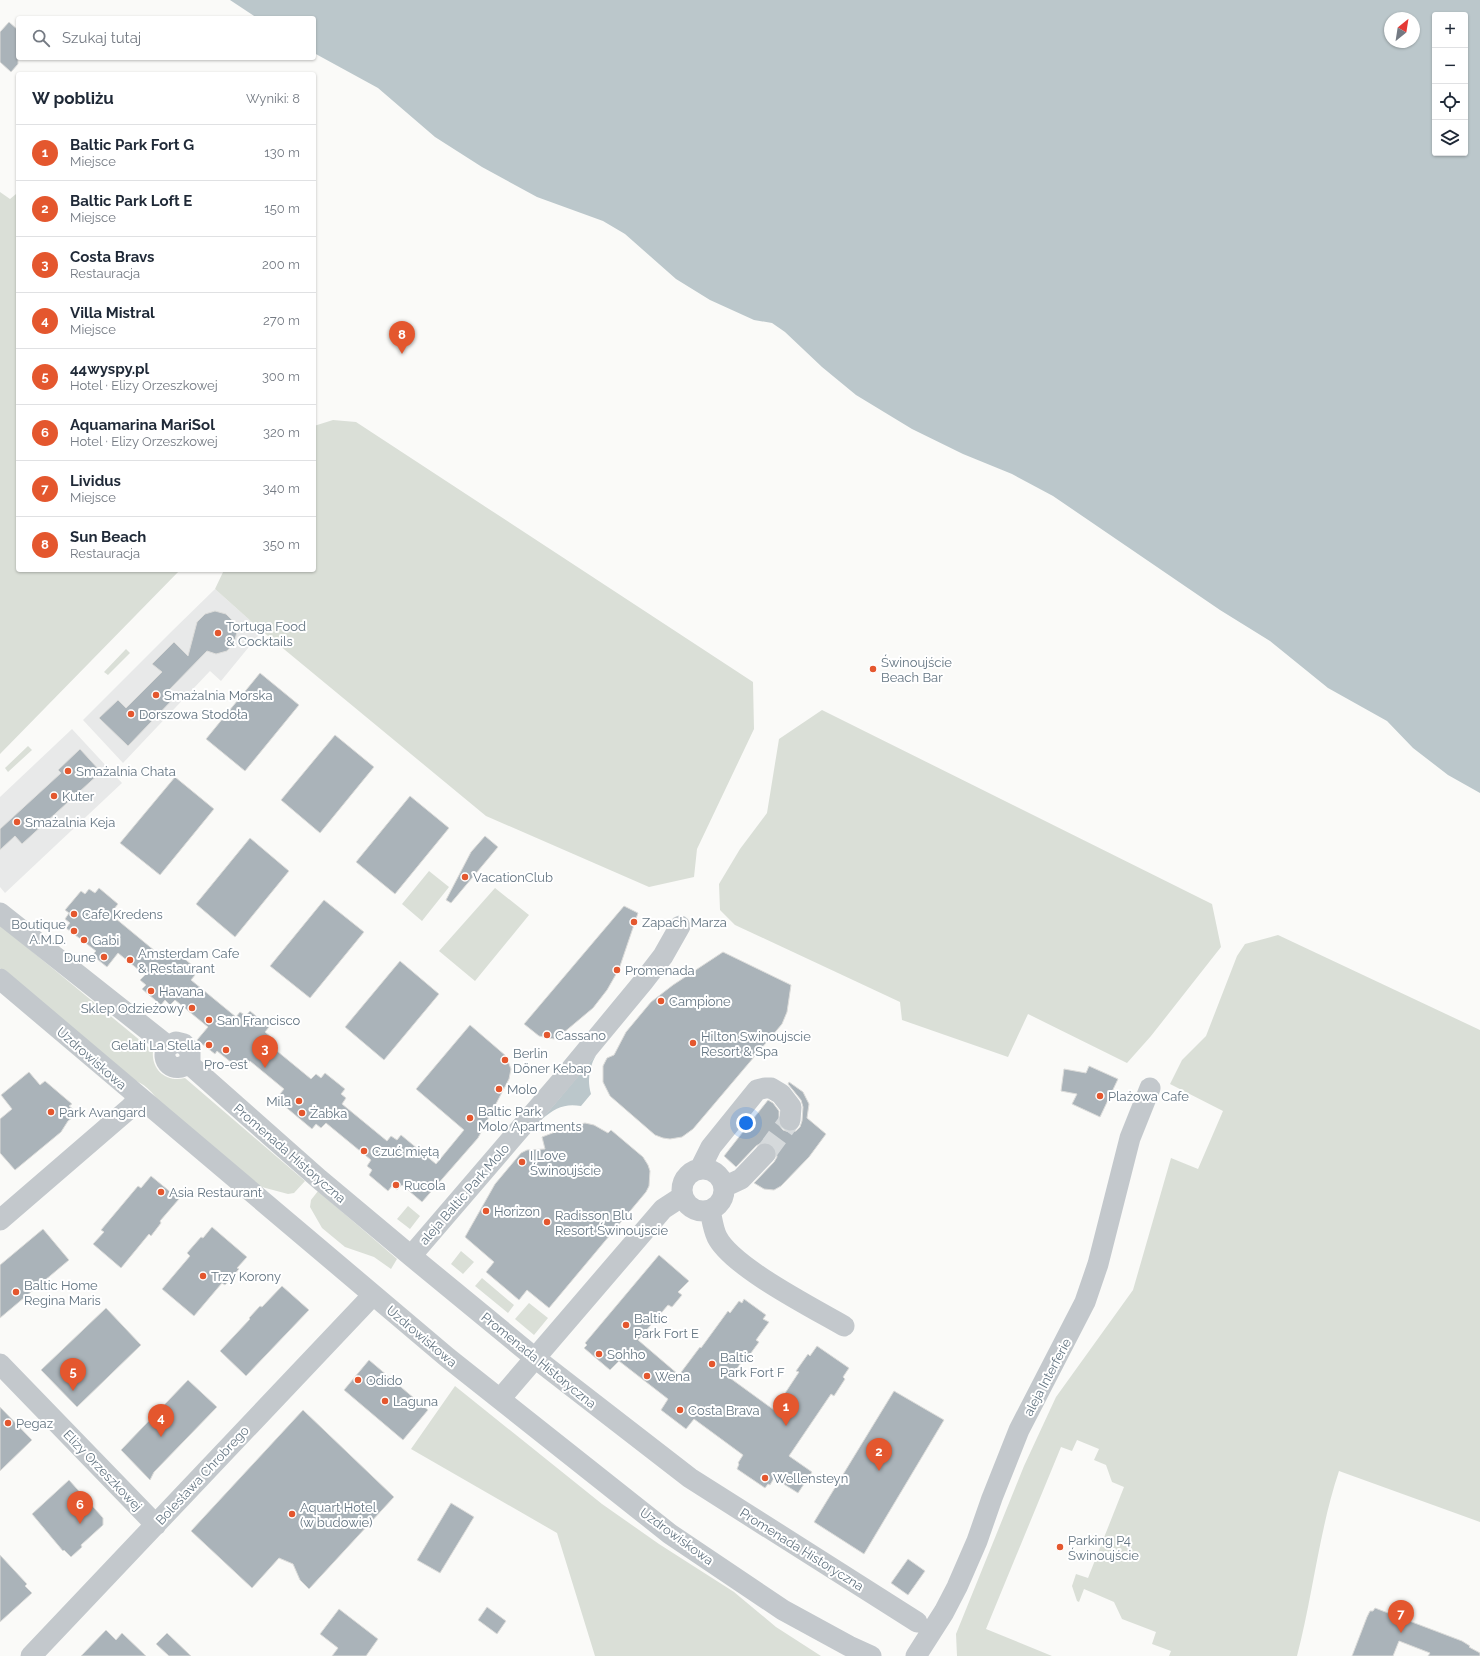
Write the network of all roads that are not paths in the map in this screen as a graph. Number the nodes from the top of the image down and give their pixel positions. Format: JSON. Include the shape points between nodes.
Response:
{"nodes":[{"id":1,"x":0,"y":913,"type":"edge"},
{"id":2,"x":680,"y":926,"type":"dead end"},
{"id":3,"x":0,"y":979,"type":"edge"},
{"id":4,"x":1150,"y":1088,"type":"dead end"},
{"id":5,"x":139,"y":1098,"type":"junction"},
{"id":6,"x":790,"y":1120,"type":"dead end"},
{"id":7,"x":765,"y":1154,"type":"tunnel mouth"},
{"id":8,"x":700,"y":1169,"type":"junction"},
{"id":9,"x":724,"y":1187,"type":"junction"},
{"id":10,"x":683,"y":1196,"type":"junction"},
{"id":11,"x":710,"y":1210,"type":"junction"},
{"id":12,"x":0,"y":1220,"type":"edge"},
{"id":13,"x":411,"y":1256,"type":"junction"},
{"id":14,"x":373,"y":1295,"type":"junction"},
{"id":15,"x":844,"y":1326,"type":"dead end"},
{"id":16,"x":535,"y":1358,"type":"junction"},
{"id":17,"x":0,"y":1364,"type":"edge"},
{"id":18,"x":500,"y":1399,"type":"junction"},
{"id":19,"x":156,"y":1524,"type":"junction"},
{"id":20,"x":917,"y":1622,"type":"dead end"},
{"id":21,"x":31,"y":1656,"type":"edge"},
{"id":22,"x":871,"y":1656,"type":"edge"},
{"id":23,"x":916,"y":1656,"type":"edge"}],
"edges":[{"from":1,"to":13,"type":"street","name":"Promenada Historyczna","via":[[168,1046],[180,1042],[188,1047],[191,1055],[188,1064]]},
{"from":2,"to":13,"type":"street","name":"aleja Baltic Park Molo","via":[[663,956],[628,1000]]},
{"from":3,"to":5,"type":"street","name":"Uzdrowiskowa"},
{"from":4,"to":23,"type":"street","name":"aleja Interferie","via":[[1130,1138],[1102,1251],[1085,1302],[1019,1430],[957,1587]]},
{"from":5,"to":12,"type":"street"},
{"from":5,"to":14,"type":"street","name":"Uzdrowiskowa"},
{"from":6,"to":8,"type":"street","via":[[791,1107],[781,1094],[771,1088],[757,1090],[711,1147]]},
{"from":7,"to":9,"type":"street","via":[[741,1179]]},
{"from":8,"to":9,"type":"street","via":[[707,1169],[719,1175]]},
{"from":8,"to":10,"type":"street","via":[[690,1173],[684,1180]]},
{"from":9,"to":11,"type":"street","via":[[723,1199]]},
{"from":10,"to":11,"type":"street","via":[[689,1206],[696,1210]]},
{"from":10,"to":16,"type":"street","via":[[663,1209]]},
{"from":11,"to":15,"type":"street","via":[[717,1236],[736,1260]]},
{"from":13,"to":16,"type":"street","name":"Promenada Historyczna"},
{"from":14,"to":18,"type":"street","name":"Uzdrowiskowa"},
{"from":14,"to":19,"type":"street","name":"Bolesława Chrobrego"},
{"from":16,"to":18,"type":"street"},
{"from":16,"to":20,"type":"street","name":"Promenada Historyczna","via":[[690,1478]]},
{"from":17,"to":19,"type":"street","name":"Elizy Orzeszkowej"},
{"from":18,"to":22,"type":"street","name":"Uzdrowiskowa","via":[[670,1534],[784,1610]]},
{"from":19,"to":21,"type":"street","name":"Bolesława Chrobrego"}]}
